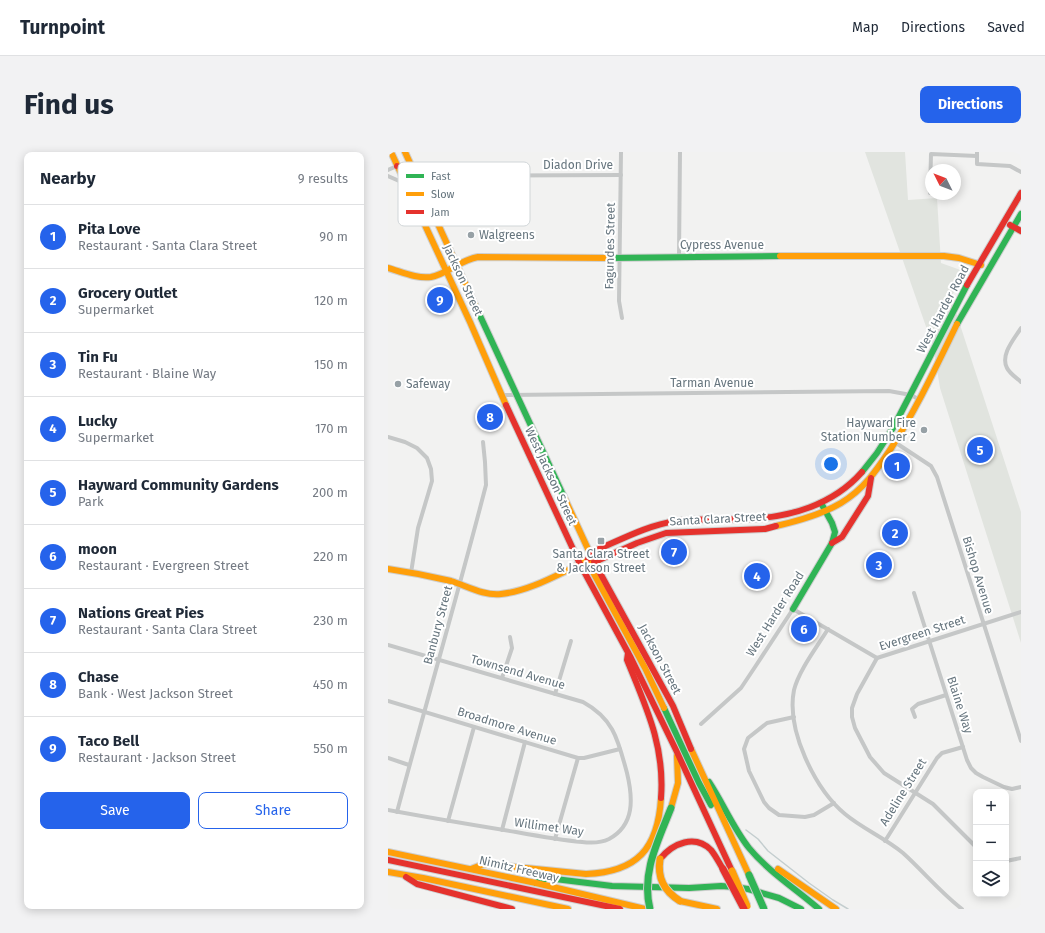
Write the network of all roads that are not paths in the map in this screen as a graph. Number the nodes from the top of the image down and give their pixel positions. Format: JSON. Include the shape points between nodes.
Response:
{"nodes":[{"id":1,"x":391,"y":152,"type":"edge"},
{"id":2,"x":405,"y":152,"type":"edge"},
{"id":3,"x":621,"y":152,"type":"edge"},
{"id":4,"x":680,"y":152,"type":"edge"},
{"id":5,"x":977,"y":154,"type":"edge"},
{"id":6,"x":410,"y":162,"type":"edge"},
{"id":7,"x":931,"y":164,"type":"edge"},
{"id":8,"x":397,"y":166,"type":"joint"},
{"id":9,"x":388,"y":170,"type":"edge"},
{"id":10,"x":1021,"y":172,"type":"edge"},
{"id":11,"x":530,"y":175,"type":"edge"},
{"id":12,"x":621,"y":175,"type":"junction"},
{"id":13,"x":388,"y":176,"type":"edge"},
{"id":14,"x":398,"y":180,"type":"edge"},
{"id":15,"x":1021,"y":193,"type":"edge"},
{"id":16,"x":1021,"y":214,"type":"edge"},
{"id":17,"x":1005,"y":222,"type":"junction"},
{"id":18,"x":426,"y":226,"type":"edge"},
{"id":19,"x":439,"y":226,"type":"edge"},
{"id":20,"x":1013,"y":227,"type":"junction"},
{"id":21,"x":1021,"y":232,"type":"edge"},
{"id":22,"x":679,"y":256,"type":"junction"},
{"id":23,"x":620,"y":258,"type":"junction"},
{"id":24,"x":456,"y":264,"type":"junction"},
{"id":25,"x":979,"y":264,"type":"junction"},
{"id":26,"x":388,"y":268,"type":"edge"},
{"id":27,"x":988,"y":268,"type":"junction"},
{"id":28,"x":446,"y":270,"type":"junction"},
{"id":29,"x":622,"y":318,"type":"dead end"},
{"id":30,"x":1021,"y":328,"type":"edge"},
{"id":31,"x":1021,"y":382,"type":"edge"},
{"id":32,"x":503,"y":395,"type":"junction"},
{"id":33,"x":516,"y":395,"type":"junction"},
{"id":34,"x":911,"y":395,"type":"junction"},
{"id":35,"x":920,"y":400,"type":"junction"},
{"id":36,"x":897,"y":420,"type":"junction"},
{"id":37,"x":905,"y":424,"type":"junction"},
{"id":38,"x":388,"y":437,"type":"edge"},
{"id":39,"x":887,"y":437,"type":"junction"},
{"id":40,"x":483,"y":442,"type":"dead end"},
{"id":41,"x":895,"y":442,"type":"junction"},
{"id":42,"x":871,"y":478,"type":"junction"},
{"id":43,"x":821,"y":503,"type":"junction"},
{"id":44,"x":825,"y":511,"type":"junction"},
{"id":45,"x":832,"y":543,"type":"junction"},
{"id":46,"x":590,"y":559,"type":"junction"},
{"id":47,"x":580,"y":564,"type":"junction"},
{"id":48,"x":388,"y":569,"type":"edge"},
{"id":49,"x":411,"y":573,"type":"junction"},
{"id":50,"x":460,"y":584,"type":"junction"},
{"id":51,"x":914,"y":593,"type":"dead end"},
{"id":52,"x":792,"y":608,"type":"junction"},
{"id":53,"x":1021,"y":612,"type":"edge"},
{"id":54,"x":983,"y":624,"type":"junction"},
{"id":55,"x":828,"y":629,"type":"junction"},
{"id":56,"x":510,"y":637,"type":"dead end"},
{"id":57,"x":571,"y":641,"type":"dead end"},
{"id":58,"x":929,"y":642,"type":"junction"},
{"id":59,"x":388,"y":645,"type":"edge"},
{"id":60,"x":628,"y":653,"type":"junction"},
{"id":61,"x":877,"y":658,"type":"junction"},
{"id":62,"x":440,"y":660,"type":"junction"},
{"id":63,"x":502,"y":678,"type":"junction"},
{"id":64,"x":555,"y":694,"type":"junction"},
{"id":65,"x":946,"y":695,"type":"junction"},
{"id":66,"x":388,"y":700,"type":"edge"},
{"id":67,"x":425,"y":712,"type":"junction"},
{"id":68,"x":794,"y":717,"type":"junction"},
{"id":69,"x":915,"y":717,"type":"dead end"},
{"id":70,"x":700,"y":724,"type":"dead end"},
{"id":71,"x":474,"y":727,"type":"junction"},
{"id":72,"x":1021,"y":741,"type":"edge"},
{"id":73,"x":525,"y":742,"type":"junction"},
{"id":74,"x":963,"y":747,"type":"junction"},
{"id":75,"x":620,"y":749,"type":"junction"},
{"id":76,"x":676,"y":750,"type":"junction"},
{"id":77,"x":388,"y":758,"type":"edge"},
{"id":78,"x":578,"y":758,"type":"junction"},
{"id":79,"x":409,"y":765,"type":"junction"},
{"id":80,"x":700,"y":771,"type":"junction"},
{"id":81,"x":1021,"y":787,"type":"edge"},
{"id":82,"x":915,"y":792,"type":"junction"},
{"id":83,"x":834,"y":803,"type":"junction"},
{"id":84,"x":388,"y":810,"type":"edge"},
{"id":85,"x":397,"y":812,"type":"junction"},
{"id":86,"x":448,"y":821,"type":"junction"},
{"id":87,"x":502,"y":830,"type":"junction"},
{"id":88,"x":740,"y":834,"type":"junction"},
{"id":89,"x":555,"y":839,"type":"junction"},
{"id":90,"x":885,"y":840,"type":"junction"},
{"id":91,"x":973,"y":844,"type":"edge"},
{"id":92,"x":736,"y":847,"type":"junction"},
{"id":93,"x":388,"y":852,"type":"edge"},
{"id":94,"x":1021,"y":858,"type":"edge"},
{"id":95,"x":388,"y":860,"type":"edge"},
{"id":96,"x":1009,"y":860,"type":"edge"},
{"id":97,"x":388,"y":864,"type":"edge"},
{"id":98,"x":471,"y":869,"type":"junction"},
{"id":99,"x":388,"y":872,"type":"edge"},
{"id":100,"x":402,"y":875,"type":"junction"},
{"id":101,"x":423,"y":878,"type":"junction"},
{"id":102,"x":536,"y":884,"type":"junction"},
{"id":103,"x":818,"y":908,"type":"edge"},
{"id":104,"x":512,"y":909,"type":"edge"},
{"id":105,"x":568,"y":909,"type":"edge"},
{"id":106,"x":620,"y":909,"type":"edge"},
{"id":107,"x":645,"y":909,"type":"edge"},
{"id":108,"x":650,"y":909,"type":"edge"},
{"id":109,"x":717,"y":909,"type":"edge"},
{"id":110,"x":744,"y":909,"type":"edge"},
{"id":111,"x":748,"y":909,"type":"edge"},
{"id":112,"x":764,"y":909,"type":"edge"},
{"id":113,"x":801,"y":909,"type":"edge"},
{"id":114,"x":836,"y":909,"type":"edge"},
{"id":115,"x":962,"y":909,"type":"edge"}],
"edges":[{"from":1,"to":8,"type":"main road","name":"Jackson Street"},
{"from":2,"to":6,"type":"main road","name":"Jackson Street"},
{"from":3,"to":12,"type":"street","name":"Fagundes Street"},
{"from":4,"to":22,"type":"street"},
{"from":5,"to":7,"type":"street","via":[[931,154]]},
{"from":5,"to":10,"type":"street","via":[[977,164],[1010,166]]},
{"from":8,"to":9,"type":"street"},
{"from":11,"to":12,"type":"street","name":"Diadon Drive"},
{"from":12,"to":23,"type":"street","name":"Fagundes Street"},
{"from":13,"to":14,"type":"street"},
{"from":15,"to":17,"type":"main road","name":"West Harder Road"},
{"from":16,"to":20,"type":"main road","name":"West Harder Road"},
{"from":17,"to":20,"type":"main road"},
{"from":17,"to":25,"type":"main road","name":"West Harder Road"},
{"from":18,"to":28,"type":"main road","name":"Jackson Street"},
{"from":19,"to":24,"type":"main road","name":"Jackson Street"},
{"from":20,"to":21,"type":"main road"},
{"from":20,"to":27,"type":"main road","name":"West Harder Road"},
{"from":22,"to":23,"type":"main road","name":"Cypress Avenue"},
{"from":22,"to":25,"type":"main road","name":"Cypress Avenue","via":[[944,256]]},
{"from":23,"to":24,"type":"main road","name":"Cypress Avenue","via":[[478,257]]},
{"from":23,"to":29,"type":"street","name":"Fagundes Street","via":[[619,301]]},
{"from":24,"to":28,"type":"main road","name":"Cypress Avenue"},
{"from":24,"to":33,"type":"main road","name":"Jackson Street"},
{"from":25,"to":27,"type":"main road","name":"Cypress Avenue"},
{"from":25,"to":34,"type":"main road","name":"West Harder Road"},
{"from":26,"to":28,"type":"main road","name":"Cypress Avenue","via":[[421,277],[436,275]]},
{"from":27,"to":35,"type":"main road","name":"West Harder Road","via":[[959,319]]},
{"from":28,"to":32,"type":"main road","name":"Jackson Street"},
{"from":30,"to":31,"type":"street","via":[[1004,361],[1008,370]]},
{"from":32,"to":33,"type":"street","name":"Tarman Avenue"},
{"from":32,"to":47,"type":"main road","name":"West Jackson Street"},
{"from":33,"to":34,"type":"street","name":"Tarman Avenue","via":[[889,391]]},
{"from":33,"to":46,"type":"main road","name":"West Jackson Street"},
{"from":34,"to":35,"type":"street","name":"Tarman Avenue"},
{"from":34,"to":36,"type":"main road","name":"West Harder Road"},
{"from":35,"to":37,"type":"main road","name":"West Harder Road"},
{"from":36,"to":37,"type":"main road"},
{"from":36,"to":39,"type":"main road","name":"West Harder Road"},
{"from":37,"to":41,"type":"main road","name":"West Harder Road"},
{"from":38,"to":49,"type":"street","via":[[416,448],[427,458],[431,469],[432,481],[418,528]]},
{"from":39,"to":41,"type":"street","name":"Bishop Avenue"},
{"from":39,"to":43,"type":"main road","name":"Santa Clara Street","via":[[877,455],[860,474],[844,490]]},
{"from":40,"to":50,"type":"street","name":"Banbury Street","via":[[486,484]]},
{"from":41,"to":42,"type":"main road","name":"Santa Clara Street"},
{"from":41,"to":54,"type":"street","name":"Bishop Avenue","via":[[931,466],[937,477]]},
{"from":42,"to":44,"type":"main road","name":"Santa Clara Street","via":[[851,496]]},
{"from":42,"to":45,"type":"main road","name":"West Harder Road","via":[[868,496],[842,536]]},
{"from":43,"to":44,"type":"main road"},
{"from":43,"to":46,"type":"main road","name":"Santa Clara Street","via":[[778,517],[689,520],[658,525],[642,530]]},
{"from":44,"to":45,"type":"main road","via":[[835,532]]},
{"from":44,"to":46,"type":"main road","name":"Santa Clara Street","via":[[803,520],[765,529],[666,533]]},
{"from":45,"to":52,"type":"main road","name":"West Harder Road"},
{"from":46,"to":47,"type":"main road","name":"Santa Clara Street"},
{"from":46,"to":80,"type":"main road","name":"Jackson Street","via":[[673,706]]},
{"from":46,"to":92,"type":"main road","via":[[699,783]]},
{"from":47,"to":50,"type":"main road","name":"Santa Clara Street","via":[[509,593],[488,594]]},
{"from":47,"to":60,"type":"main road"},
{"from":48,"to":49,"type":"main road","name":"Santa Clara Street"},
{"from":49,"to":50,"type":"main road","name":"Santa Clara Street"},
{"from":50,"to":62,"type":"street","name":"Banbury Street"},
{"from":51,"to":58,"type":"street","name":"Blaine Way"},
{"from":52,"to":55,"type":"street","name":"Evergreen Street"},
{"from":52,"to":70,"type":"street","name":"West Harder Road","via":[[741,688]]},
{"from":53,"to":54,"type":"street","name":"Evergreen Street"},
{"from":54,"to":58,"type":"street","name":"Evergreen Street"},
{"from":54,"to":72,"type":"street","name":"Bishop Avenue"},
{"from":55,"to":61,"type":"street","name":"Evergreen Street"},
{"from":55,"to":68,"type":"street","via":[[799,678],[794,691]]},
{"from":56,"to":63,"type":"street","via":[[512,648]]},
{"from":57,"to":64,"type":"street"},
{"from":58,"to":61,"type":"street","name":"Evergreen Street"},
{"from":58,"to":65,"type":"street","name":"Blaine Way"},
{"from":59,"to":62,"type":"street","name":"Townsend Avenue"},
{"from":60,"to":76,"type":"main road"},
{"from":60,"to":98,"type":"main road","via":[[627,660],[654,729],[662,771],[659,816],[646,851],[620,870],[599,874],[564,873],[484,864]]},
{"from":61,"to":82,"type":"street","via":[[856,694],[852,718],[876,765],[884,773]]},
{"from":62,"to":63,"type":"street","name":"Townsend Avenue"},
{"from":62,"to":67,"type":"street","name":"Banbury Street"},
{"from":63,"to":64,"type":"street","name":"Townsend Avenue"},
{"from":64,"to":75,"type":"street","name":"Townsend Avenue","via":[[583,702],[595,709],[614,730]]},
{"from":65,"to":69,"type":"street","via":[[918,704],[912,709]]},
{"from":65,"to":74,"type":"street","name":"Blaine Way"},
{"from":66,"to":67,"type":"street","name":"Broadmore Avenue"},
{"from":67,"to":71,"type":"street","name":"Broadmore Avenue"},
{"from":67,"to":79,"type":"street","name":"Banbury Street"},
{"from":68,"to":83,"type":"street","via":[[797,736],[805,758],[818,782]]},
{"from":68,"to":83,"type":"street","via":[[767,723],[748,738],[744,749],[749,771],[764,802],[779,815],[805,817],[814,815]]},
{"from":71,"to":73,"type":"street","name":"Broadmore Avenue"},
{"from":71,"to":86,"type":"street"},
{"from":73,"to":78,"type":"street","name":"Broadmore Avenue"},
{"from":73,"to":87,"type":"street"},
{"from":74,"to":81,"type":"street","name":"Blaine Way","via":[[971,768],[976,773],[1004,787]]},
{"from":74,"to":82,"type":"street","name":"Adeline Street","via":[[942,753]]},
{"from":75,"to":78,"type":"street","name":"Broadmore Avenue"},
{"from":75,"to":89,"type":"street","name":"Willimet Way","via":[[630,788],[631,804],[628,820],[619,833],[607,840],[593,843]]},
{"from":76,"to":108,"type":"main road","bridge":true,"via":[[678,789],[649,870],[646,894]]},
{"from":76,"to":111,"type":"main road","bridge":true},
{"from":77,"to":79,"type":"street"},
{"from":78,"to":89,"type":"street"},
{"from":79,"to":85,"type":"street","name":"Banbury Street"},
{"from":80,"to":88,"type":"main road","via":[[718,794]]},
{"from":80,"to":92,"type":"main road"},
{"from":82,"to":90,"type":"street","name":"Adeline Street"},
{"from":82,"to":91,"type":"street","via":[[941,811]]},
{"from":83,"to":90,"type":"street","via":[[854,822]]},
{"from":84,"to":85,"type":"street","name":"Willimet Way"},
{"from":85,"to":86,"type":"street","name":"Willimet Way"},
{"from":86,"to":87,"type":"street","name":"Willimet Way"},
{"from":87,"to":89,"type":"street","name":"Willimet Way"},
{"from":88,"to":103,"type":"main road","via":[[762,862]]},
{"from":88,"to":114,"type":"main road","via":[[768,861]]},
{"from":90,"to":115,"type":"street","via":[[902,852]]},
{"from":92,"to":112,"type":"main road","bridge":true},
{"from":93,"to":98,"type":"main road","name":"Nimitz Freeway"},
{"from":94,"to":96,"type":"street"},
{"from":95,"to":106,"type":"main road"},
{"from":97,"to":101,"type":"main road","via":[[414,870]]},
{"from":98,"to":102,"type":"main road","name":"Nimitz Freeway"},
{"from":99,"to":100,"type":"main road"},
{"from":100,"to":101,"type":"main road"},
{"from":100,"to":104,"type":"main road","via":[[417,884]]},
{"from":101,"to":105,"type":"main road"},
{"from":102,"to":107,"type":"main road","name":"Nimitz Freeway"},
{"from":102,"to":113,"type":"main road","via":[[547,878],[612,886],[728,887],[748,889],[779,898]]},
{"from":109,"to":110,"type":"main road","bridge":true,"via":[[680,901],[666,891],[659,874],[660,859],[669,849],[679,843],[690,841],[704,844],[711,849]]}]}
